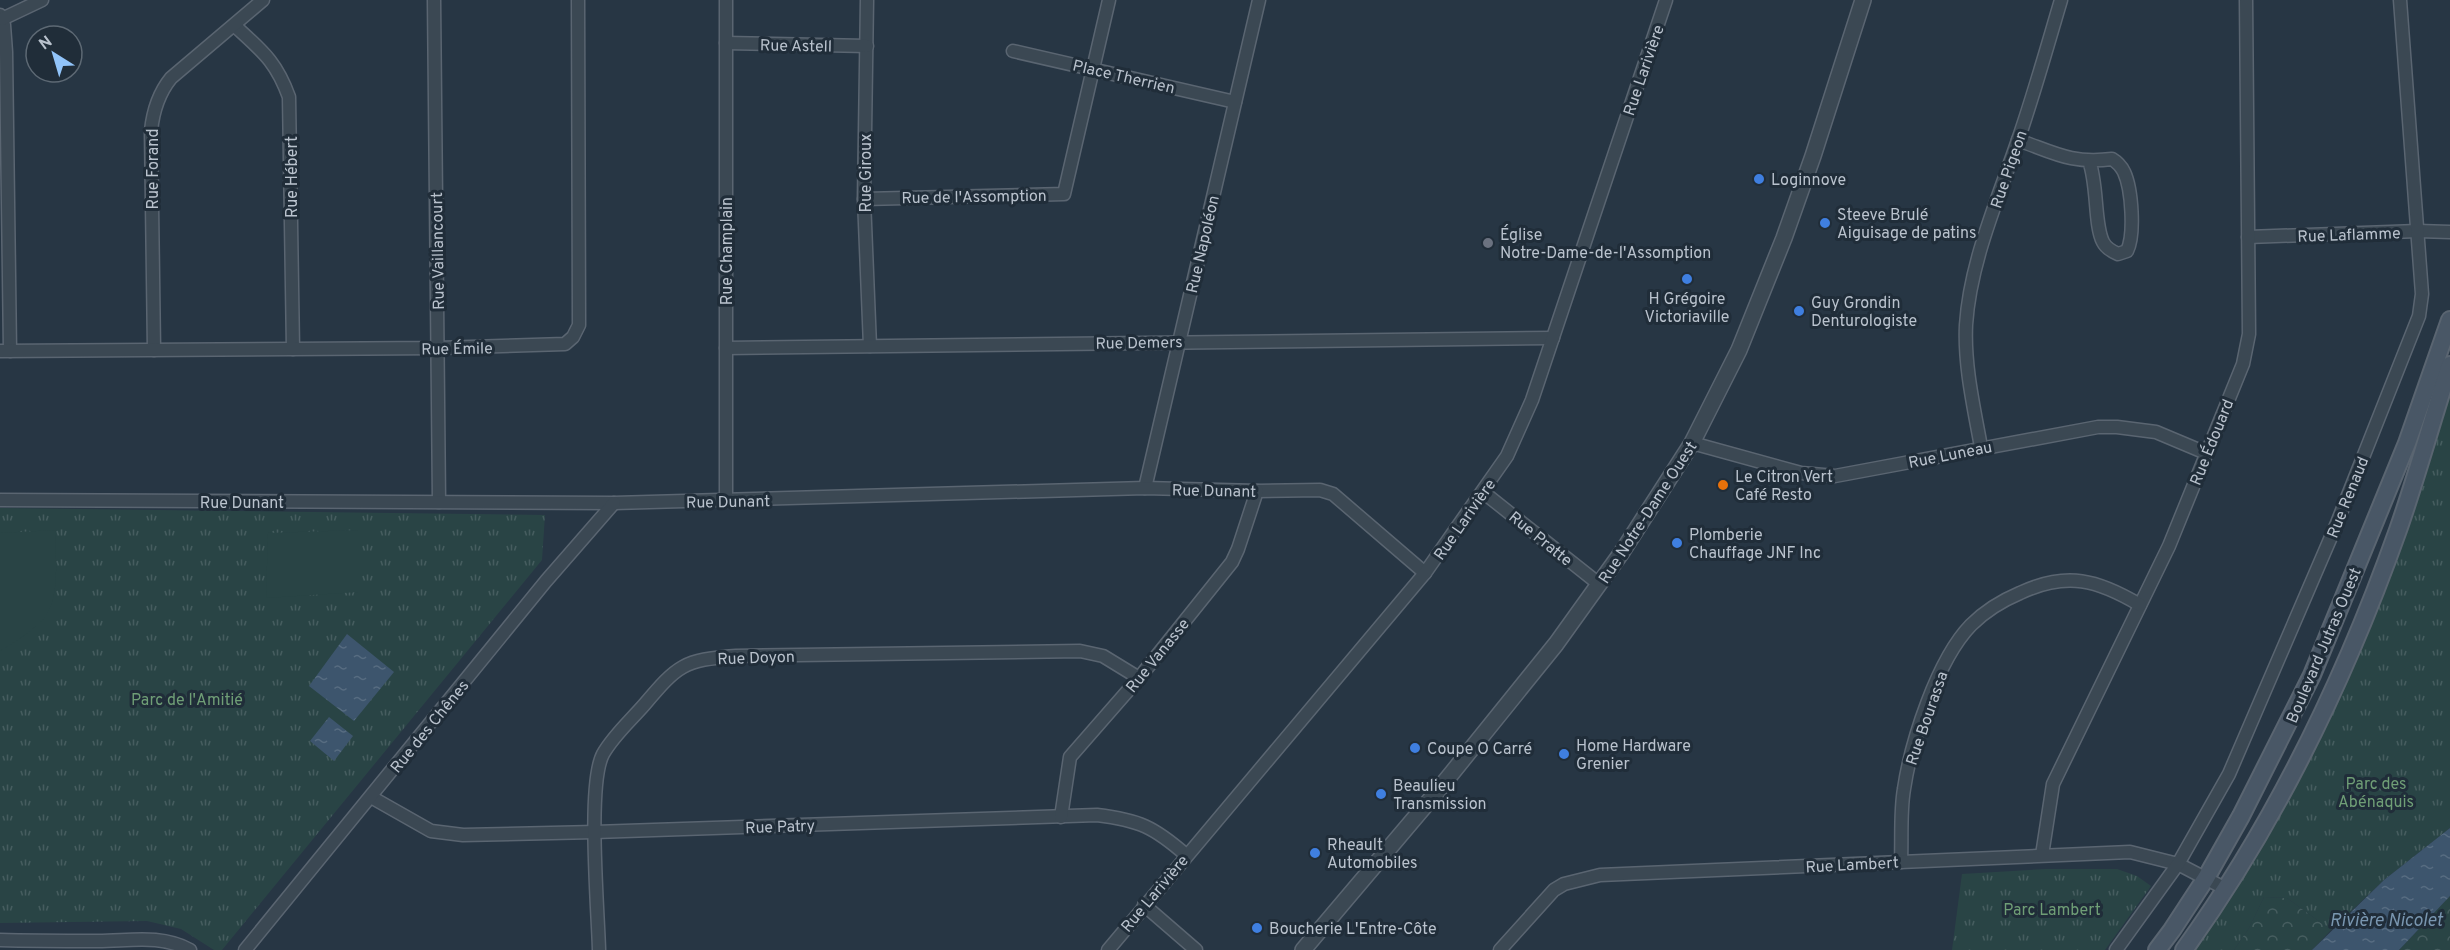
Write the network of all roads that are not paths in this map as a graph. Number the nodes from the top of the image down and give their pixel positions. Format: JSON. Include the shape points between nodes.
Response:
{"nodes":[{"id":1,"x":42,"y":0,"type":"edge"},
{"id":2,"x":263,"y":0,"type":"edge"},
{"id":3,"x":434,"y":0,"type":"edge"},
{"id":4,"x":578,"y":0,"type":"edge"},
{"id":5,"x":726,"y":0,"type":"edge"},
{"id":6,"x":867,"y":0,"type":"edge"},
{"id":7,"x":1109,"y":0,"type":"edge"},
{"id":8,"x":1259,"y":0,"type":"edge"},
{"id":9,"x":1666,"y":0,"type":"edge"},
{"id":10,"x":1863,"y":0,"type":"edge"},
{"id":11,"x":2061,"y":0,"type":"edge"},
{"id":12,"x":2246,"y":0,"type":"edge"},
{"id":13,"x":2400,"y":0,"type":"edge"},
{"id":14,"x":1,"y":17,"type":"edge"},
{"id":15,"x":235,"y":26,"type":"junction"},
{"id":16,"x":726,"y":43,"type":"junction"},
{"id":17,"x":867,"y":46,"type":"junction"},
{"id":18,"x":1013,"y":51,"type":"dead end"},
{"id":19,"x":1093,"y":69,"type":"junction"},
{"id":20,"x":1235,"y":102,"type":"junction"},
{"id":21,"x":3,"y":116,"type":"edge"},
{"id":22,"x":2018,"y":140,"type":"junction"},
{"id":23,"x":2089,"y":161,"type":"junction"},
{"id":24,"x":864,"y":199,"type":"junction"},
{"id":25,"x":2418,"y":231,"type":"junction"},
{"id":26,"x":2450,"y":232,"type":"edge"},
{"id":27,"x":2248,"y":237,"type":"junction"},
{"id":28,"x":2450,"y":320,"type":"edge"},
{"id":29,"x":1552,"y":338,"type":"junction"},
{"id":30,"x":1179,"y":341,"type":"junction"},
{"id":31,"x":870,"y":346,"type":"junction"},
{"id":32,"x":438,"y":348,"type":"junction"},
{"id":33,"x":726,"y":348,"type":"junction"},
{"id":34,"x":293,"y":349,"type":"junction"},
{"id":35,"x":154,"y":350,"type":"junction"},
{"id":36,"x":5,"y":351,"type":"edge"},
{"id":37,"x":2450,"y":365,"type":"edge"},
{"id":38,"x":1692,"y":443,"type":"junction"},
{"id":39,"x":1981,"y":447,"type":"junction"},
{"id":40,"x":2206,"y":453,"type":"junction"},
{"id":41,"x":1145,"y":488,"type":"junction"},
{"id":42,"x":1257,"y":491,"type":"junction"},
{"id":43,"x":1483,"y":492,"type":"junction"},
{"id":44,"x":0,"y":500,"type":"edge"},
{"id":45,"x":726,"y":501,"type":"junction"},
{"id":46,"x":439,"y":502,"type":"junction"},
{"id":47,"x":614,"y":503,"type":"junction"},
{"id":48,"x":1425,"y":573,"type":"junction"},
{"id":49,"x":1599,"y":584,"type":"junction"},
{"id":50,"x":2140,"y":605,"type":"junction"},
{"id":51,"x":1139,"y":678,"type":"junction"},
{"id":52,"x":371,"y":797,"type":"junction"},
{"id":53,"x":1061,"y":818,"type":"junction"},
{"id":54,"x":596,"y":832,"type":"junction"},
{"id":55,"x":1186,"y":855,"type":"junction"},
{"id":56,"x":2042,"y":855,"type":"junction"},
{"id":57,"x":1901,"y":862,"type":"junction"},
{"id":58,"x":2178,"y":864,"type":"junction"},
{"id":59,"x":2206,"y":878,"type":"junction"},
{"id":60,"x":2226,"y":889,"type":"junction"},
{"id":61,"x":1144,"y":905,"type":"junction"},
{"id":62,"x":0,"y":940,"type":"edge"},
{"id":63,"x":190,"y":950,"type":"edge"},
{"id":64,"x":245,"y":950,"type":"edge"},
{"id":65,"x":599,"y":950,"type":"edge"},
{"id":66,"x":1108,"y":950,"type":"edge"},
{"id":67,"x":1196,"y":950,"type":"edge"},
{"id":68,"x":1303,"y":950,"type":"edge"},
{"id":69,"x":1500,"y":950,"type":"edge"},
{"id":70,"x":2116,"y":950,"type":"edge"},
{"id":71,"x":2157,"y":950,"type":"edge"},
{"id":72,"x":2184,"y":950,"type":"edge"}],
"edges":[{"from":1,"to":14,"type":"street"},
{"from":2,"to":15,"type":"street","name":"Rue Forand"},
{"from":3,"to":32,"type":"street","name":"Rue Vaillancourt"},
{"from":4,"to":32,"type":"street","name":"Rue Émile","via":[[579,325],[573,337],[556,346]]},
{"from":5,"to":16,"type":"street","name":"Rue Champlain"},
{"from":6,"to":17,"type":"street","name":"Rue Giroux"},
{"from":7,"to":19,"type":"street","name":"Rue de l'Assomption"},
{"from":8,"to":20,"type":"street","name":"Rue Napoléon"},
{"from":9,"to":29,"type":"street","name":"Rue Larivière"},
{"from":10,"to":38,"type":"street","name":"Rue Notre-Dame Ouest","via":[[1787,230],[1747,333]]},
{"from":11,"to":22,"type":"street","name":"Rue Pigeon"},
{"from":12,"to":27,"type":"street","name":"Rue Édouard"},
{"from":13,"to":25,"type":"street","name":"Rue Renaud"},
{"from":14,"to":21,"type":"street","via":[[6,52]]},
{"from":15,"to":34,"type":"street","name":"Rue Hébert","via":[[272,61],[290,97]]},
{"from":15,"to":35,"type":"street","name":"Rue Forand","via":[[171,78],[153,110]]},
{"from":16,"to":17,"type":"street","name":"Rue Astell"},
{"from":16,"to":33,"type":"street","name":"Rue Champlain"},
{"from":17,"to":24,"type":"street","name":"Rue Giroux"},
{"from":18,"to":19,"type":"street","name":"Place Therrien"},
{"from":19,"to":20,"type":"street","name":"Place Therrien"},
{"from":19,"to":24,"type":"street","name":"Rue de l'Assomption","via":[[1064,194]]},
{"from":20,"to":30,"type":"street","name":"Rue Napoléon"},
{"from":21,"to":36,"type":"street"},
{"from":22,"to":23,"type":"street","via":[[2066,159]]},
{"from":22,"to":39,"type":"street","name":"Rue Pigeon","via":[[1988,227],[1969,299],[1970,386]]},
{"from":23,"to":23,"type":"street","via":[[2112,159],[2124,171],[2132,226],[2127,251],[2118,254],[2102,241]]},
{"from":24,"to":31,"type":"street","name":"Rue Giroux"},
{"from":25,"to":26,"type":"street","name":"Rue Laflamme"},
{"from":25,"to":27,"type":"street","name":"Rue Laflamme"},
{"from":25,"to":58,"type":"street","name":"Rue Renaud","via":[[2422,294],[2414,333],[2236,759]]},
{"from":27,"to":40,"type":"street","name":"Rue Édouard","via":[[2247,349]]},
{"from":28,"to":59,"type":"main road","name":"Boulevard Jutras Ouest","via":[[2407,443],[2312,675],[2268,766]]},
{"from":29,"to":30,"type":"street","name":"Rue Demers"},
{"from":29,"to":43,"type":"street","name":"Rue Larivière","via":[[1523,424]]},
{"from":30,"to":31,"type":"street","name":"Rue Demers"},
{"from":30,"to":41,"type":"street","name":"Rue Napoléon"},
{"from":31,"to":33,"type":"street","name":"Rue Demers"},
{"from":32,"to":34,"type":"street","name":"Rue Émile"},
{"from":32,"to":46,"type":"street","name":"Rue Vaillancourt"},
{"from":33,"to":45,"type":"street","name":"Rue Champlain"},
{"from":34,"to":35,"type":"street","name":"Rue Émile"},
{"from":35,"to":36,"type":"street","name":"Rue Émile"},
{"from":37,"to":60,"type":"main road","name":"Boulevard Jutras Ouest","via":[[2398,529],[2333,692],[2271,815]]},
{"from":38,"to":39,"type":"street","name":"Rue Luneau","via":[[1802,474],[1834,476]]},
{"from":38,"to":49,"type":"street","name":"Rue Notre-Dame Ouest"},
{"from":39,"to":40,"type":"street","name":"Rue Luneau","via":[[2118,427],[2156,432]]},
{"from":40,"to":50,"type":"street","name":"Rue Édouard","via":[[2169,546]]},
{"from":41,"to":42,"type":"street","name":"Rue Dunant"},
{"from":41,"to":45,"type":"street","name":"Rue Dunant"},
{"from":42,"to":48,"type":"street","name":"Rue Dunant","via":[[1320,490],[1333,494]]},
{"from":42,"to":51,"type":"street","name":"Rue Vanasse","via":[[1232,562]]},
{"from":43,"to":48,"type":"street","name":"Rue Larivière"},
{"from":43,"to":49,"type":"street","name":"Rue Pratte"},
{"from":44,"to":46,"type":"street","name":"Rue Dunant"},
{"from":45,"to":47,"type":"street","name":"Rue Dunant"},
{"from":46,"to":47,"type":"street","name":"Rue Dunant"},
{"from":47,"to":52,"type":"street","name":"Rue des Chênes"},
{"from":48,"to":55,"type":"street","name":"Rue Larivière"},
{"from":49,"to":68,"type":"street","name":"Rue Notre-Dame Ouest","via":[[1556,644],[1435,794]]},
{"from":50,"to":56,"type":"street","name":"Rue Édouard","via":[[2053,784]]},
{"from":50,"to":57,"type":"street","name":"Rue Bourassa","via":[[2112,588],[2052,581],[1998,603],[1970,626],[1942,671],[1911,750],[1904,791]]},
{"from":51,"to":53,"type":"street","name":"Rue Vanasse","via":[[1070,757]]},
{"from":51,"to":54,"type":"street","name":"Rue Doyon","via":[[1103,656],[1080,651],[736,656],[694,661],[675,670],[603,754],[597,768]]},
{"from":52,"to":54,"type":"street","name":"Rue Patry","via":[[431,831],[446,834]]},
{"from":52,"to":64,"type":"street","name":"Rue des Chênes"},
{"from":53,"to":54,"type":"street","name":"Rue Patry"},
{"from":53,"to":55,"type":"street","name":"Rue Patry","via":[[1123,818],[1153,828]]},
{"from":54,"to":65,"type":"street","name":"Rue Doyon"},
{"from":55,"to":61,"type":"street","name":"Rue Larivière"},
{"from":56,"to":57,"type":"street","name":"Rue Lambert"},
{"from":56,"to":58,"type":"street","name":"Rue Lambert","via":[[2130,852]]},
{"from":57,"to":69,"type":"street","name":"Rue Lambert","via":[[1590,877],[1554,890]]},
{"from":58,"to":59,"type":"street","name":"Rue Lambert"},
{"from":58,"to":70,"type":"street","name":"Rue Renaud"},
{"from":59,"to":60,"type":"street","name":"Rue Lambert"},
{"from":59,"to":71,"type":"main road","name":"Boulevard Jutras Ouest"},
{"from":60,"to":72,"type":"main road","name":"Boulevard Jutras Ouest"},
{"from":61,"to":66,"type":"street","name":"Rue Larivière"},
{"from":61,"to":67,"type":"street"},
{"from":62,"to":63,"type":"street","via":[[154,938]]}]}
